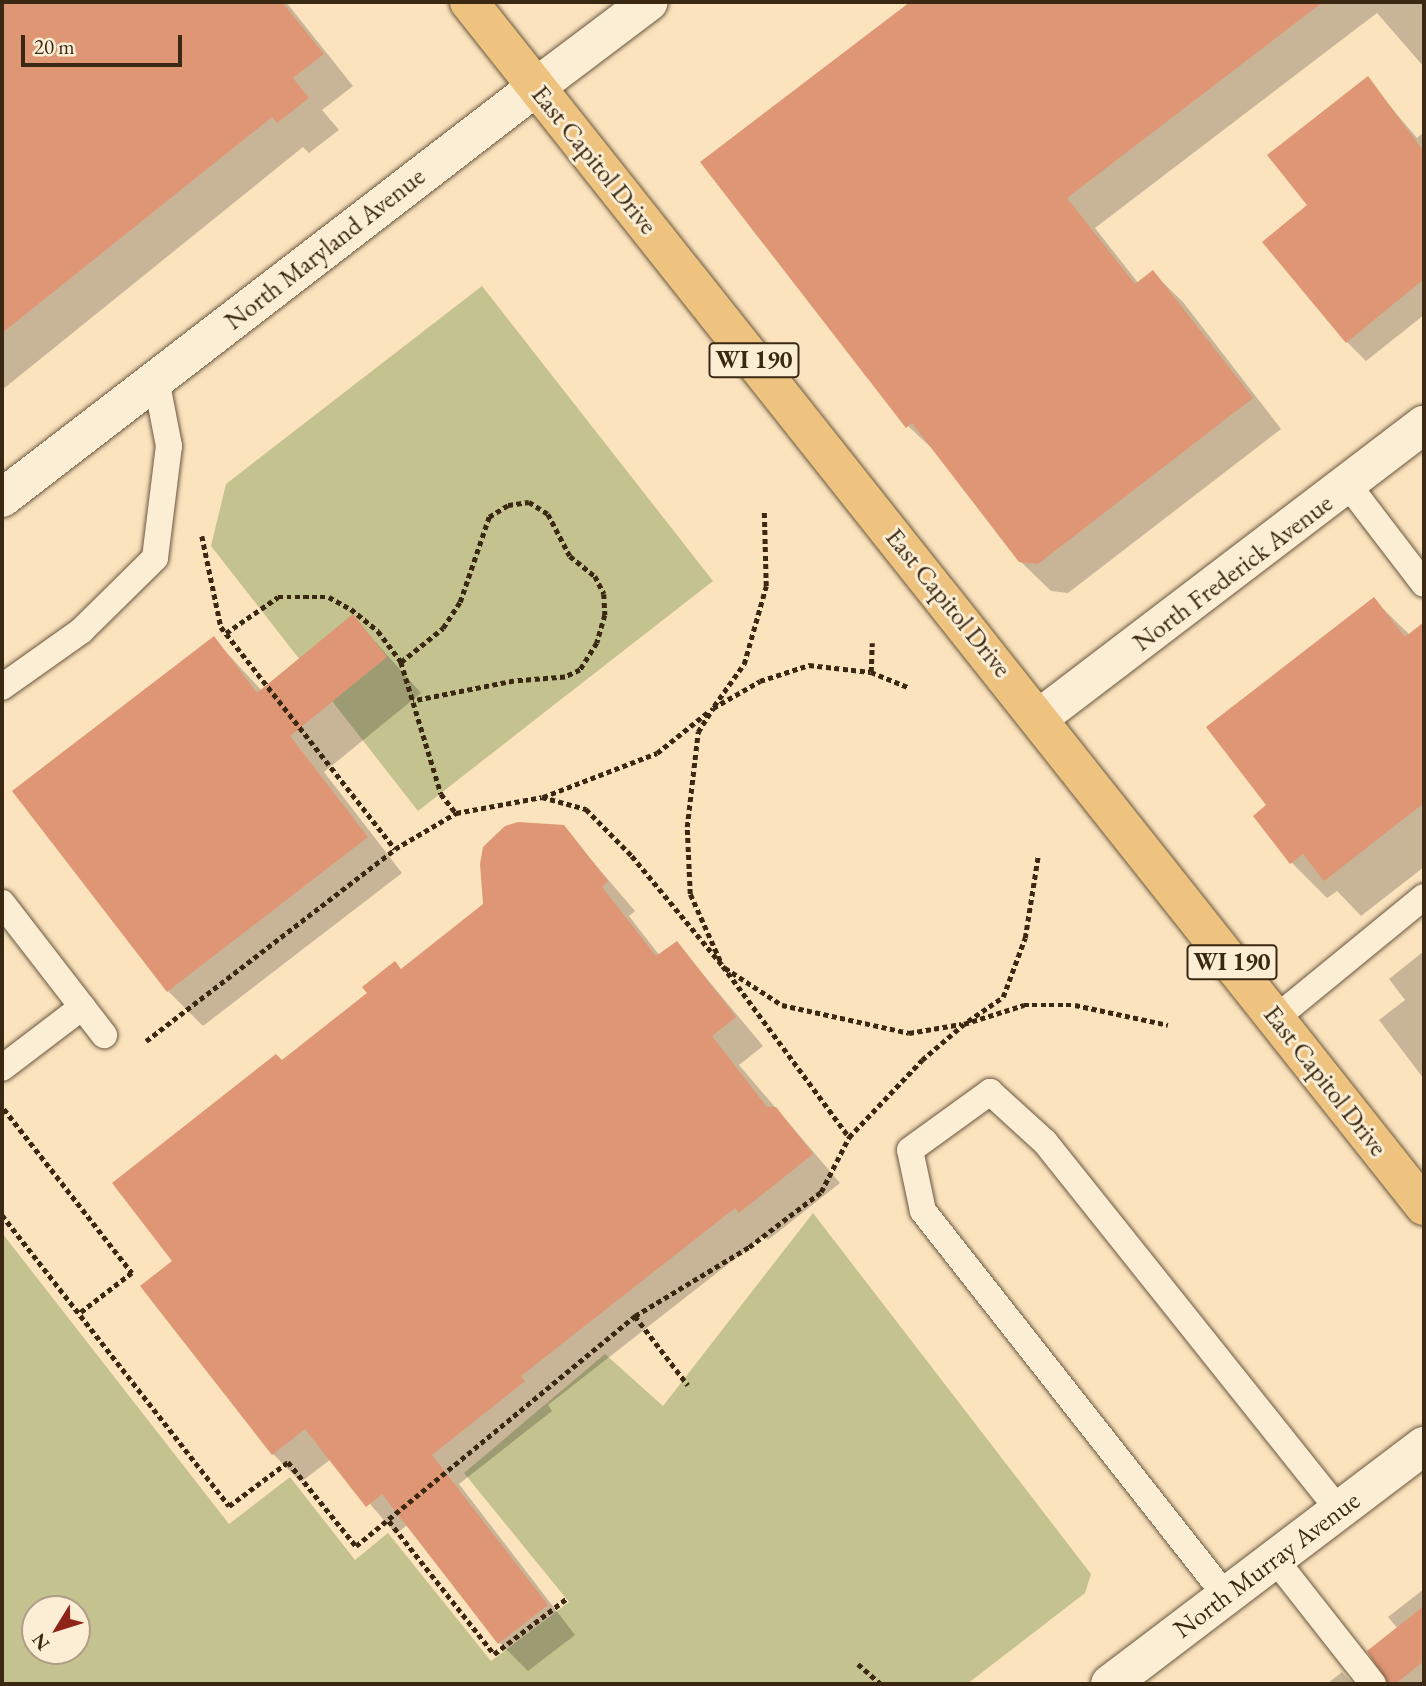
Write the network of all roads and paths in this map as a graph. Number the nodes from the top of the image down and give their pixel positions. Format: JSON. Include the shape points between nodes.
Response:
{"nodes":[{"id":1,"x":469,"y":2,"type":"edge"},
{"id":2,"x":649,"y":2,"type":"edge"},
{"id":3,"x":536,"y":87,"type":"junction"},
{"id":4,"x":156,"y":379,"type":"junction"},
{"id":5,"x":1424,"y":425,"type":"edge"},
{"id":6,"x":1349,"y":486,"type":"junction"},
{"id":7,"x":2,"y":498,"type":"edge"},
{"id":8,"x":764,"y":510,"type":"dead end"},
{"id":9,"x":201,"y":531,"type":"dead end"},
{"id":10,"x":1424,"y":584,"type":"edge"},
{"id":11,"x":226,"y":633,"type":"junction"},
{"id":12,"x":872,"y":643,"type":"dead end"},
{"id":13,"x":401,"y":662,"type":"junction"},
{"id":14,"x":871,"y":672,"type":"junction"},
{"id":15,"x":2,"y":687,"type":"edge"},
{"id":16,"x":909,"y":688,"type":"dead end"},
{"id":17,"x":413,"y":701,"type":"junction"},
{"id":18,"x":713,"y":708,"type":"junction"},
{"id":19,"x":1039,"y":718,"type":"junction"},
{"id":20,"x":542,"y":797,"type":"junction"},
{"id":21,"x":456,"y":813,"type":"junction"},
{"id":22,"x":395,"y":849,"type":"junction"},
{"id":23,"x":1038,"y":856,"type":"dead end"},
{"id":24,"x":1424,"y":897,"type":"edge"},
{"id":25,"x":2,"y":903,"type":"edge"},
{"id":26,"x":723,"y":966,"type":"junction"},
{"id":27,"x":82,"y":1007,"type":"junction"},
{"id":28,"x":1276,"y":1018,"type":"junction"},
{"id":29,"x":964,"y":1024,"type":"junction"},
{"id":30,"x":1168,"y":1025,"type":"dead end"},
{"id":31,"x":104,"y":1035,"type":"joint"},
{"id":32,"x":2,"y":1068,"type":"edge"},
{"id":33,"x":2,"y":1105,"type":"edge"},
{"id":34,"x":849,"y":1137,"type":"junction"},
{"id":35,"x":1424,"y":1206,"type":"edge"},
{"id":36,"x":2,"y":1215,"type":"edge"},
{"id":37,"x":79,"y":1314,"type":"junction"},
{"id":38,"x":635,"y":1316,"type":"junction"},
{"id":39,"x":688,"y":1385,"type":"dead end"},
{"id":40,"x":1424,"y":1446,"type":"edge"},
{"id":41,"x":1339,"y":1510,"type":"junction"},
{"id":42,"x":389,"y":1521,"type":"junction"},
{"id":43,"x":1274,"y":1558,"type":"junction"},
{"id":44,"x":1226,"y":1596,"type":"junction"},
{"id":45,"x":566,"y":1599,"type":"dead end"},
{"id":46,"x":858,"y":1664,"type":"dead end"},
{"id":47,"x":881,"y":1684,"type":"edge"},
{"id":48,"x":1110,"y":1684,"type":"edge"},
{"id":49,"x":1373,"y":1684,"type":"edge"}],
"edges":[{"from":1,"to":3,"type":"main road","name":"East Capitol Drive","number":"WI 190"},
{"from":2,"to":3,"type":"street","name":"North Maryland Avenue"},
{"from":3,"to":4,"type":"street","name":"North Maryland Avenue"},
{"from":3,"to":19,"type":"main road","name":"East Capitol Drive","number":"WI 190"},
{"from":4,"to":7,"type":"street","name":"North Maryland Avenue"},
{"from":4,"to":15,"type":"lane","via":[[169,446],[155,558],[82,631]]},
{"from":5,"to":6,"type":"street","name":"North Frederick Avenue"},
{"from":6,"to":10,"type":"lane"},
{"from":6,"to":19,"type":"street","name":"North Frederick Avenue"},
{"from":8,"to":18,"type":"path","via":[[766,586],[744,664]]},
{"from":9,"to":11,"type":"path"},
{"from":11,"to":13,"type":"path","via":[[278,597],[329,597],[378,631]]},
{"from":11,"to":22,"type":"path"},
{"from":12,"to":14,"type":"path"},
{"from":13,"to":17,"type":"path"},
{"from":13,"to":17,"type":"path","via":[[443,628],[460,602],[489,517],[508,505],[529,502],[548,514],[570,556],[595,576],[604,594],[605,615],[597,643],[580,670],[565,677],[514,681]]},
{"from":14,"to":16,"type":"path"},
{"from":14,"to":18,"type":"path","via":[[809,665],[760,681]]},
{"from":17,"to":21,"type":"path","via":[[441,794]]},
{"from":18,"to":20,"type":"path","via":[[657,753]]},
{"from":18,"to":26,"type":"path","via":[[698,732],[687,827],[690,894]]},
{"from":19,"to":28,"type":"main road","name":"East Capitol Drive","number":"WI 190"},
{"from":20,"to":21,"type":"path"},
{"from":20,"to":26,"type":"path","via":[[586,809],[632,856]]},
{"from":21,"to":22,"type":"path"},
{"from":22,"to":31,"type":"path","via":[[131,1053]]},
{"from":23,"to":29,"type":"path","via":[[1025,938],[1003,997]]},
{"from":24,"to":28,"type":"lane"},
{"from":25,"to":27,"type":"lane"},
{"from":26,"to":29,"type":"path","via":[[782,1005],[909,1032]]},
{"from":26,"to":34,"type":"path"},
{"from":27,"to":31,"type":"lane"},
{"from":27,"to":32,"type":"lane"},
{"from":28,"to":35,"type":"main road","name":"East Capitol Drive","number":"WI 190"},
{"from":29,"to":30,"type":"path","via":[[1024,1005],[1075,1005]]},
{"from":29,"to":34,"type":"path","via":[[922,1060]]},
{"from":33,"to":37,"type":"path","via":[[132,1273]]},
{"from":34,"to":38,"type":"path","via":[[821,1192],[749,1247]]},
{"from":36,"to":37,"type":"path"},
{"from":37,"to":42,"type":"path","via":[[229,1506],[288,1461],[356,1546]]},
{"from":38,"to":39,"type":"path"},
{"from":38,"to":42,"type":"path"},
{"from":40,"to":41,"type":"street","name":"North Murray Avenue"},
{"from":41,"to":43,"type":"street","name":"North Murray Avenue"},
{"from":41,"to":44,"type":"lane","via":[[1045,1142],[989,1092],[910,1150],[923,1211]]},
{"from":42,"to":45,"type":"path","via":[[494,1654]]},
{"from":43,"to":44,"type":"street","name":"North Murray Avenue"},
{"from":43,"to":49,"type":"lane"},
{"from":44,"to":48,"type":"street","name":"North Murray Avenue"},
{"from":46,"to":47,"type":"path"}]}
